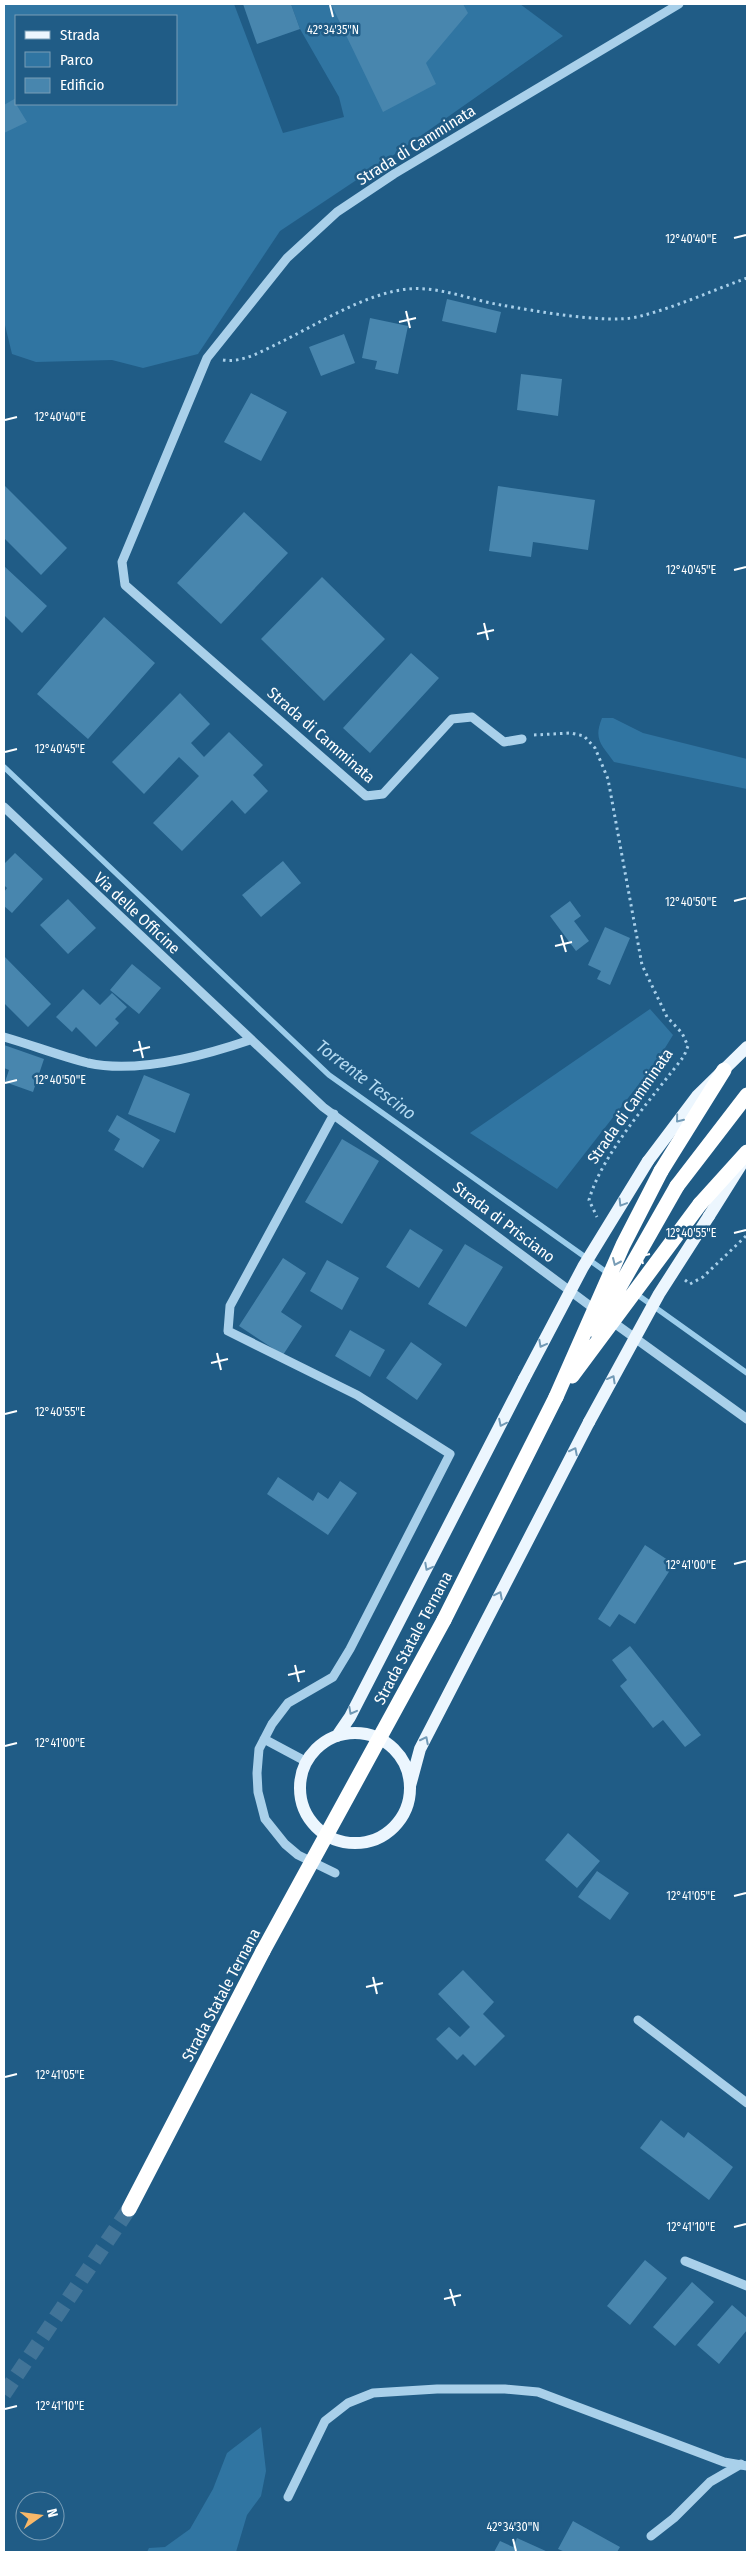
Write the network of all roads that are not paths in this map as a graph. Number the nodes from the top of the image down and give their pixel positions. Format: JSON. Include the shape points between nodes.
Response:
{"nodes":[{"id":1,"x":679,"y":4,"type":"edge"},
{"id":2,"x":522,"y":739,"type":"road end"},
{"id":3,"x":4,"y":808,"type":"edge"},
{"id":4,"x":4,"y":1037,"type":"edge"},
{"id":5,"x":250,"y":1040,"type":"junction"},
{"id":6,"x":747,"y":1047,"type":"edge"},
{"id":7,"x":724,"y":1070,"type":"junction"},
{"id":8,"x":747,"y":1095,"type":"edge"},
{"id":9,"x":334,"y":1114,"type":"junction"},
{"id":10,"x":747,"y":1154,"type":"edge"},
{"id":11,"x":556,"y":1397,"type":"junction"},
{"id":12,"x":747,"y":1419,"type":"edge"},
{"id":13,"x":337,"y":1736,"type":"junction"},
{"id":14,"x":264,"y":1739,"type":"junction"},
{"id":15,"x":307,"y":1762,"type":"junction"},
{"id":16,"x":410,"y":1786,"type":"junction"},
{"id":17,"x":335,"y":1873,"type":"dead end"},
{"id":18,"x":638,"y":2020,"type":"dead end"},
{"id":19,"x":747,"y":2103,"type":"edge"},
{"id":20,"x":129,"y":2209,"type":"tunnel mouth"},
{"id":21,"x":685,"y":2260,"type":"dead end"},
{"id":22,"x":747,"y":2286,"type":"edge"},
{"id":23,"x":744,"y":2465,"type":"edge"},
{"id":24,"x":288,"y":2496,"type":"dead end"},
{"id":25,"x":651,"y":2536,"type":"dead end"}],
"edges":[{"from":1,"to":2,"type":"street","name":"Strada di Camminata","via":[[394,174],[337,212],[287,258],[207,358],[122,562],[125,585],[366,796],[383,794],[452,719],[472,717],[504,742]]},
{"from":3,"to":5,"type":"street","name":"Via delle Officine"},
{"from":4,"to":5,"type":"street","via":[[90,1063],[135,1065],[197,1058]]},
{"from":5,"to":9,"type":"street","name":"Strada di Prisciano"},
{"from":6,"to":7,"type":"main road"},
{"from":7,"to":11,"type":"highway","one_way":true,"bridge":true,"via":[[661,1171],[623,1244]]},
{"from":7,"to":13,"type":"main road","one_way":true,"bridge":true,"via":[[697,1096],[648,1161],[583,1267],[350,1717]]},
{"from":8,"to":11,"type":"highway","name":"Strada Statale Ternana","bridge":true,"via":[[677,1186]]},
{"from":9,"to":12,"type":"street","name":"Strada di Prisciano"},
{"from":9,"to":14,"type":"street","via":[[230,1306],[228,1331],[358,1395],[450,1454],[333,1677],[288,1703]]},
{"from":10,"to":11,"type":"highway","bridge":true,"via":[[700,1204]]},
{"from":16,"to":10,"type":"main road","one_way":true,"bridge":true,"via":[[420,1748],[589,1422],[659,1294]]},
{"from":11,"to":20,"type":"highway","name":"Strada Statale Ternana","bridge":true,"via":[[444,1620],[263,1951]]},
{"from":13,"to":15,"type":"main road","via":[[320,1745]]},
{"from":13,"to":16,"type":"main road","via":[[363,1733],[388,1744],[402,1760]]},
{"from":14,"to":15,"type":"street"},
{"from":14,"to":17,"type":"street","via":[[259,1749],[257,1772],[265,1819],[298,1855]]},
{"from":15,"to":16,"type":"main road","via":[[300,1787],[305,1810],[322,1832],[336,1840],[373,1840],[390,1831],[403,1814]]},
{"from":18,"to":19,"type":"street"},
{"from":21,"to":22,"type":"street"},
{"from":23,"to":24,"type":"street","via":[[724,2462],[538,2392],[505,2389],[372,2393],[348,2403],[324,2421]]},
{"from":23,"to":25,"type":"street","via":[[710,2482]]}]}
